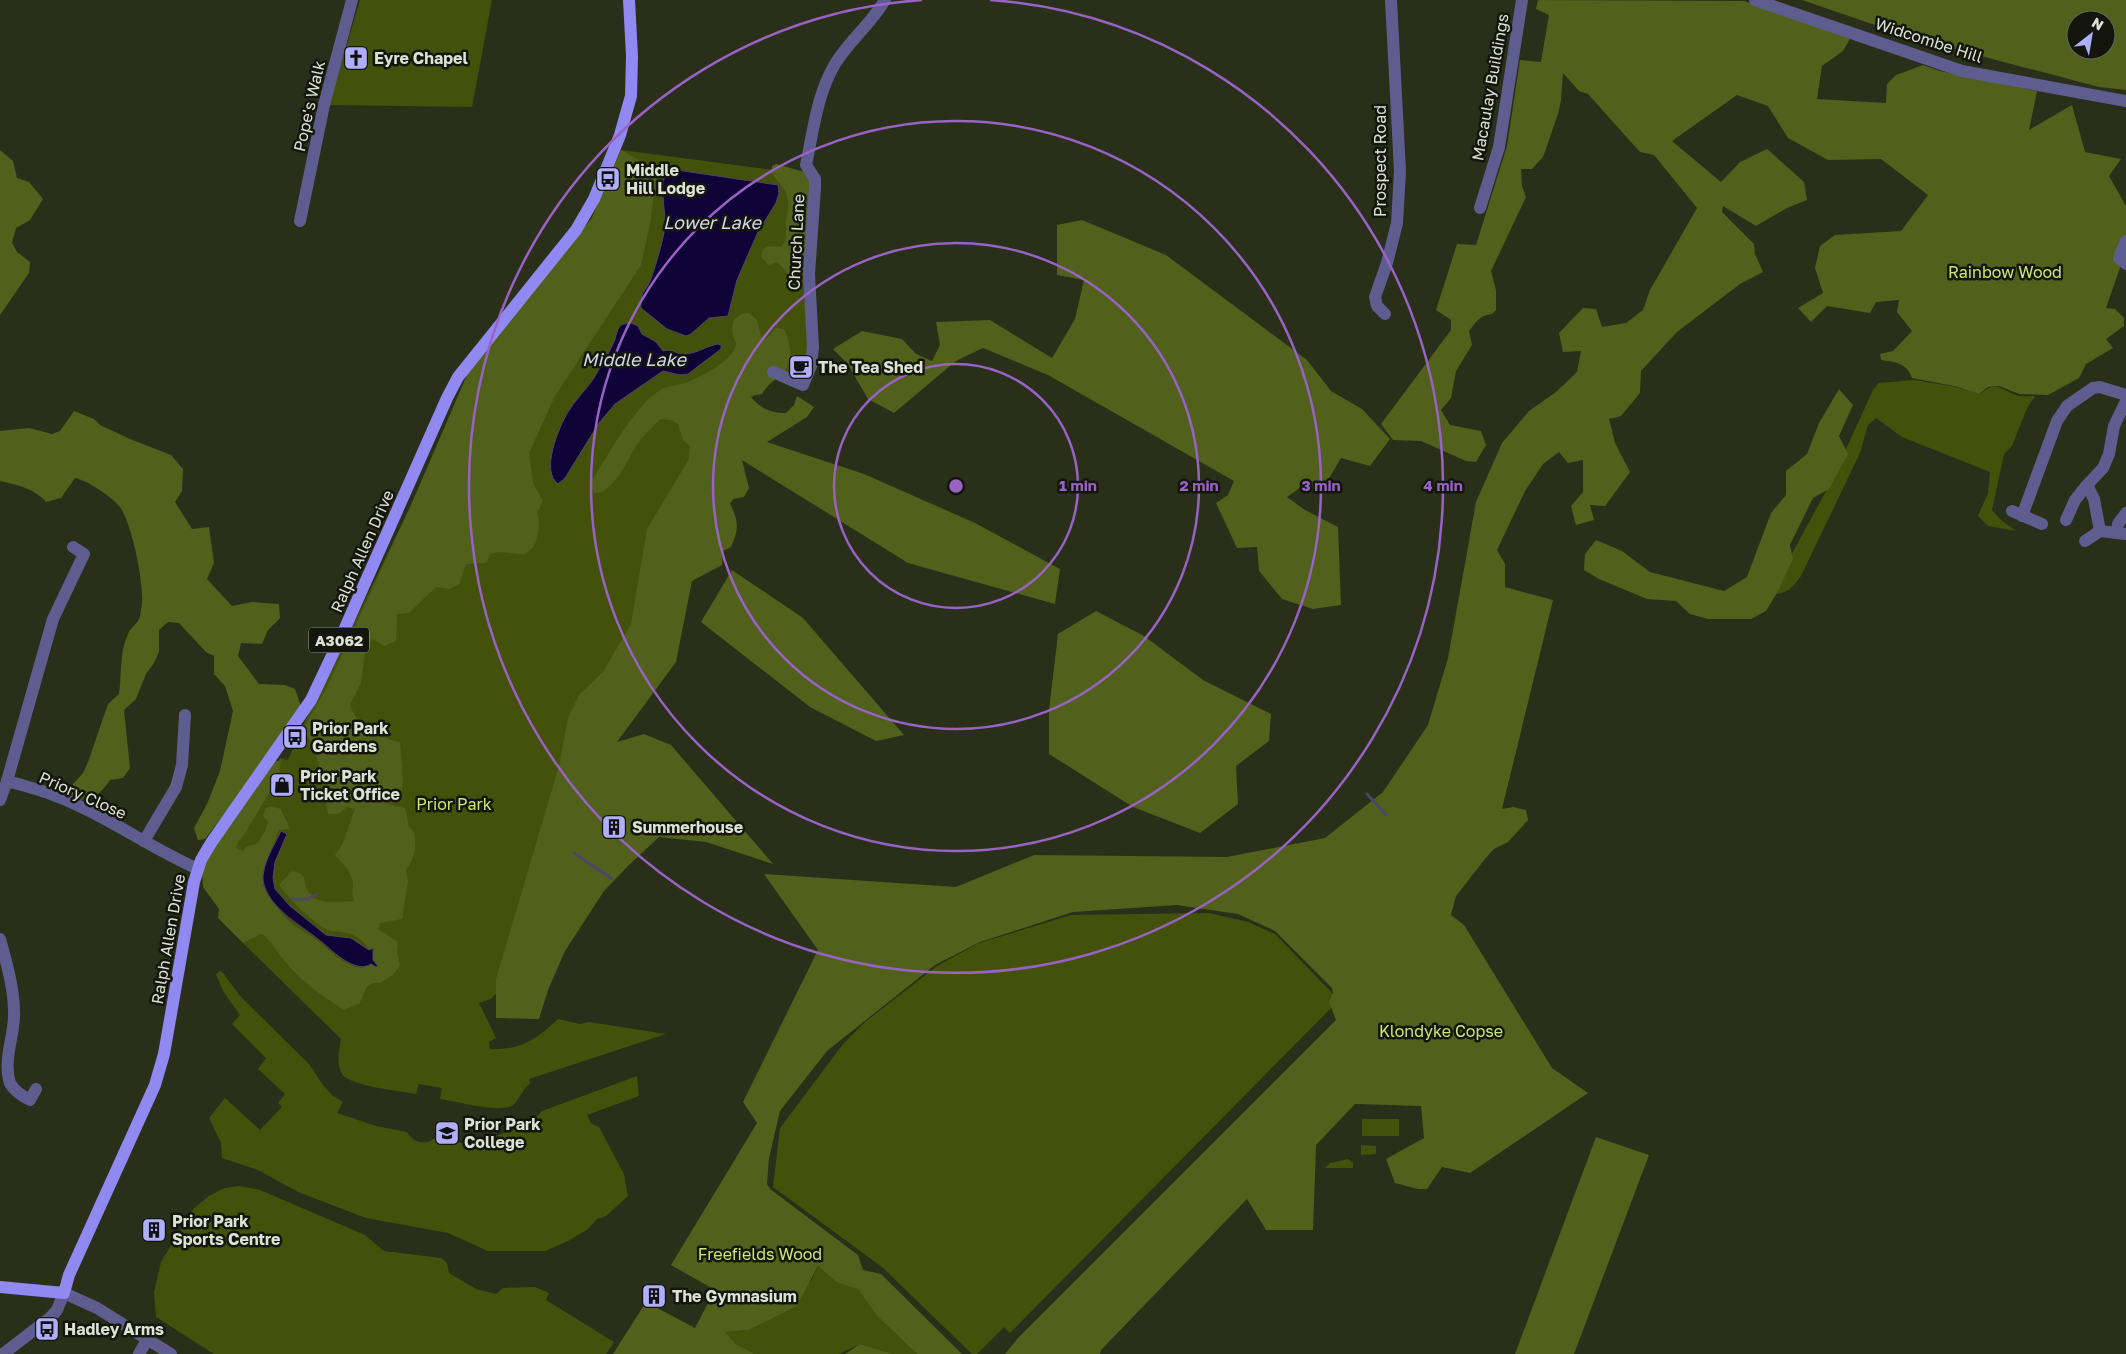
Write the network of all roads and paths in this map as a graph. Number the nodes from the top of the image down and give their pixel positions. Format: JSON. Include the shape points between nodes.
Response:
{"nodes":[{"id":1,"x":352,"y":0,"type":"edge"},
{"id":2,"x":629,"y":0,"type":"edge"},
{"id":3,"x":885,"y":0,"type":"edge"},
{"id":4,"x":1391,"y":0,"type":"edge"},
{"id":5,"x":1522,"y":0,"type":"edge"},
{"id":6,"x":1755,"y":0,"type":"edge"},
{"id":7,"x":2126,"y":101,"type":"edge"},
{"id":8,"x":1480,"y":208,"type":"dead end"},
{"id":9,"x":300,"y":221,"type":"dead end"},
{"id":10,"x":2126,"y":241,"type":"edge"},
{"id":11,"x":2122,"y":261,"type":"edge"},
{"id":12,"x":1385,"y":314,"type":"dead end"},
{"id":13,"x":773,"y":372,"type":"dead end"},
{"id":14,"x":2126,"y":396,"type":"edge"},
{"id":15,"x":2126,"y":401,"type":"edge"},
{"id":16,"x":2087,"y":485,"type":"junction"},
{"id":17,"x":2126,"y":514,"type":"edge"},
{"id":18,"x":2066,"y":520,"type":"dead end"},
{"id":19,"x":2042,"y":524,"type":"dead end"},
{"id":20,"x":2100,"y":531,"type":"junction"},
{"id":21,"x":2121,"y":532,"type":"edge"},
{"id":22,"x":2085,"y":541,"type":"dead end"},
{"id":23,"x":73,"y":547,"type":"dead end"},
{"id":24,"x":185,"y":715,"type":"dead end"},
{"id":25,"x":7,"y":781,"type":"junction"},
{"id":26,"x":0,"y":800,"type":"edge"},
{"id":27,"x":144,"y":842,"type":"junction"},
{"id":28,"x":198,"y":869,"type":"junction"},
{"id":29,"x":0,"y":939,"type":"edge"},
{"id":30,"x":36,"y":1089,"type":"dead end"},
{"id":31,"x":0,"y":1287,"type":"edge"},
{"id":32,"x":64,"y":1293,"type":"junction"},
{"id":33,"x":147,"y":1340,"type":"junction"},
{"id":34,"x":3,"y":1354,"type":"edge"},
{"id":35,"x":139,"y":1354,"type":"edge"},
{"id":36,"x":171,"y":1354,"type":"edge"}],
"edges":[{"from":1,"to":9,"type":"street","name":"Pope's Walk","via":[[324,105]]},
{"from":2,"to":28,"type":"main road","name":"Ralph Allen Drive","number":"A3062","via":[[630,96],[620,135],[594,199],[576,230],[458,378],[310,700],[211,843]]},
{"from":3,"to":13,"type":"street","name":"Church Lane","via":[[836,63],[825,85],[806,165],[815,179],[809,274],[811,366],[803,385]]},
{"from":4,"to":12,"type":"street","name":"Prospect Road","via":[[1400,171],[1397,223],[1375,296],[1376,306]]},
{"from":5,"to":8,"type":"street","name":"Macaulay Buildings","via":[[1498,147]]},
{"from":6,"to":7,"type":"street","name":"Widcombe Hill","via":[[1962,71]]},
{"from":10,"to":11,"type":"street"},
{"from":14,"to":19,"type":"street","via":[[2093,388],[2067,406],[2017,514]]},
{"from":15,"to":16,"type":"street","via":[[2114,426],[2103,468]]},
{"from":16,"to":18,"type":"street","via":[[2075,500]]},
{"from":16,"to":20,"type":"street","via":[[2094,500]]},
{"from":17,"to":21,"type":"street","via":[[2118,524]]},
{"from":20,"to":21,"type":"street"},
{"from":20,"to":22,"type":"street"},
{"from":23,"to":25,"type":"street","via":[[84,554],[53,619]]},
{"from":24,"to":27,"type":"street","via":[[178,730],[182,765],[176,787]]},
{"from":25,"to":26,"type":"street"},
{"from":25,"to":27,"type":"street","name":"Priory Close","via":[[51,794]]},
{"from":27,"to":28,"type":"street","name":"Priory Close"},
{"from":28,"to":32,"type":"main road","name":"Ralph Allen Drive","number":"A3062","via":[[164,1054],[155,1086],[69,1275]]},
{"from":29,"to":30,"type":"street","via":[[13,999],[8,1064],[10,1082],[14,1089],[30,1100]]},
{"from":31,"to":32,"type":"main road"},
{"from":32,"to":33,"type":"street","via":[[97,1308]]},
{"from":32,"to":34,"type":"street","via":[[51,1317]]},
{"from":33,"to":35,"type":"street"},
{"from":33,"to":36,"type":"street"}]}
